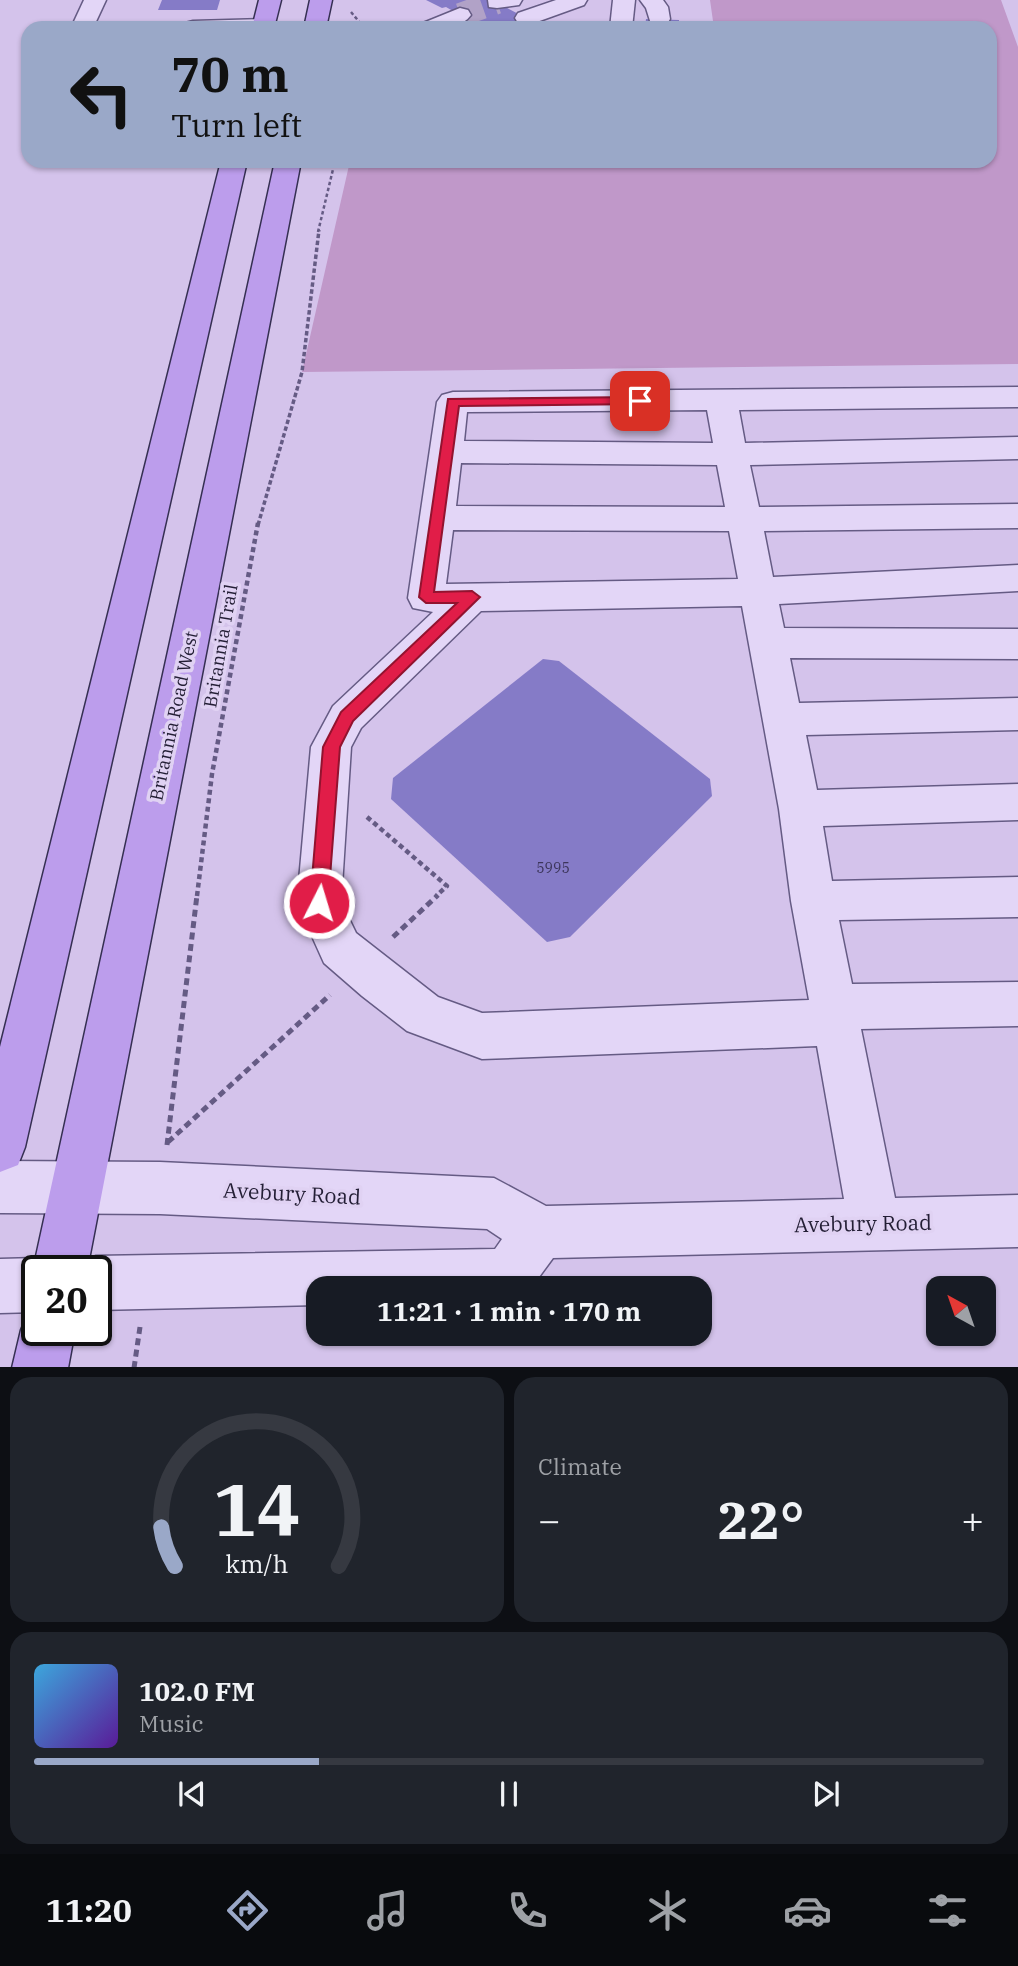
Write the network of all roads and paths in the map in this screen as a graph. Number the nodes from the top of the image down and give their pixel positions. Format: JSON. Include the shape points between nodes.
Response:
{"nodes":[{"id":1,"x":95,"y":0,"type":"edge"},
{"id":2,"x":270,"y":0,"type":"edge"},
{"id":3,"x":321,"y":0,"type":"edge"},
{"id":4,"x":624,"y":0,"type":"edge"},
{"id":5,"x":580,"y":6,"type":"edge"},
{"id":6,"x":460,"y":15,"type":"tunnel mouth"},
{"id":7,"x":526,"y":18,"type":"dead end"},
{"id":8,"x":85,"y":21,"type":"edge"},
{"id":9,"x":265,"y":21,"type":"edge"},
{"id":10,"x":316,"y":21,"type":"edge"},
{"id":11,"x":447,"y":21,"type":"edge"},
{"id":12,"x":622,"y":21,"type":"edge"},
{"id":13,"x":232,"y":168,"type":"edge"},
{"id":14,"x":286,"y":168,"type":"edge"},
{"id":15,"x":333,"y":168,"type":"edge"},
{"id":16,"x":1018,"y":397,"type":"edge"},
{"id":17,"x":720,"y":400,"type":"junction"},
{"id":18,"x":1018,"y":448,"type":"edge"},
{"id":19,"x":446,"y":452,"type":"junction"},
{"id":20,"x":731,"y":454,"type":"junction"},
{"id":21,"x":1018,"y":516,"type":"edge"},
{"id":22,"x":437,"y":517,"type":"junction"},
{"id":23,"x":743,"y":519,"type":"junction"},
{"id":24,"x":1018,"y":578,"type":"edge"},
{"id":25,"x":756,"y":593,"type":"junction"},
{"id":26,"x":472,"y":597,"type":"junction"},
{"id":27,"x":766,"y":643,"type":"junction"},
{"id":28,"x":1018,"y":644,"type":"edge"},
{"id":29,"x":1018,"y":714,"type":"edge"},
{"id":30,"x":781,"y":720,"type":"junction"},
{"id":31,"x":1018,"y":802,"type":"edge"},
{"id":32,"x":800,"y":809,"type":"junction"},
{"id":33,"x":327,"y":810,"type":"junction"},
{"id":34,"x":1018,"y":897,"type":"edge"},
{"id":35,"x":813,"y":901,"type":"junction"},
{"id":36,"x":361,"y":967,"type":"junction"},
{"id":37,"x":1018,"y":1004,"type":"edge"},
{"id":38,"x":835,"y":1015,"type":"junction"},
{"id":39,"x":0,"y":1147,"type":"edge"},
{"id":40,"x":38,"y":1187,"type":"edge"},
{"id":41,"x":1018,"y":1221,"type":"edge"},
{"id":42,"x":874,"y":1224,"type":"junction"},
{"id":43,"x":540,"y":1232,"type":"junction"},
{"id":44,"x":56,"y":1255,"type":"edge"},
{"id":45,"x":112,"y":1283,"type":"edge"},
{"id":46,"x":137,"y":1345,"type":"dead end"},
{"id":47,"x":45,"y":1346,"type":"edge"},
{"id":48,"x":40,"y":1367,"type":"edge"},
{"id":49,"x":135,"y":1367,"type":"edge"}],
"edges":[{"from":1,"to":8,"type":"street"},
{"from":2,"to":9,"type":"main road"},
{"from":3,"to":10,"type":"main road"},
{"from":4,"to":12,"type":"street"},
{"from":5,"to":7,"type":"street"},
{"from":6,"to":11,"type":"street"},
{"from":13,"to":39,"type":"main road"},
{"from":14,"to":40,"type":"main road","name":"Britannia Road West"},
{"from":15,"to":36,"type":"path","name":"Britannia Trail","via":[[317,238],[302,372],[258,523],[212,774],[167,1142]]},
{"from":16,"to":17,"type":"street"},
{"from":17,"to":19,"type":"street","via":[[453,402]]},
{"from":17,"to":20,"type":"street"},
{"from":18,"to":20,"type":"street"},
{"from":19,"to":20,"type":"street"},
{"from":19,"to":22,"type":"street"},
{"from":20,"to":23,"type":"street"},
{"from":21,"to":23,"type":"street"},
{"from":22,"to":23,"type":"street"},
{"from":22,"to":26,"type":"street","via":[[426,597]]},
{"from":23,"to":25,"type":"street"},
{"from":24,"to":25,"type":"street"},
{"from":25,"to":26,"type":"street"},
{"from":25,"to":27,"type":"street"},
{"from":26,"to":33,"type":"street","via":[[347,717],[331,747]]},
{"from":27,"to":28,"type":"street"},
{"from":27,"to":30,"type":"street"},
{"from":29,"to":30,"type":"street"},
{"from":30,"to":32,"type":"street"},
{"from":31,"to":32,"type":"street"},
{"from":32,"to":35,"type":"street"},
{"from":33,"to":36,"type":"street","via":[[319,903],[340,948]]},
{"from":33,"to":36,"type":"path","via":[[358,810],[447,886]]},
{"from":34,"to":35,"type":"street"},
{"from":35,"to":38,"type":"street"},
{"from":36,"to":38,"type":"street","via":[[424,1014],[482,1036]]},
{"from":37,"to":38,"type":"street"},
{"from":38,"to":42,"type":"street"},
{"from":40,"to":43,"type":"street","name":"Avebury Road","via":[[160,1188],[494,1204]]},
{"from":40,"to":44,"type":"main road","name":"Britannia Road West"},
{"from":41,"to":42,"type":"street","name":"Avebury Road"},
{"from":42,"to":43,"type":"street","name":"Avebury Road"},
{"from":43,"to":45,"type":"street","via":[[508,1275]]},
{"from":46,"to":49,"type":"path"},
{"from":47,"to":48,"type":"main road"}]}
